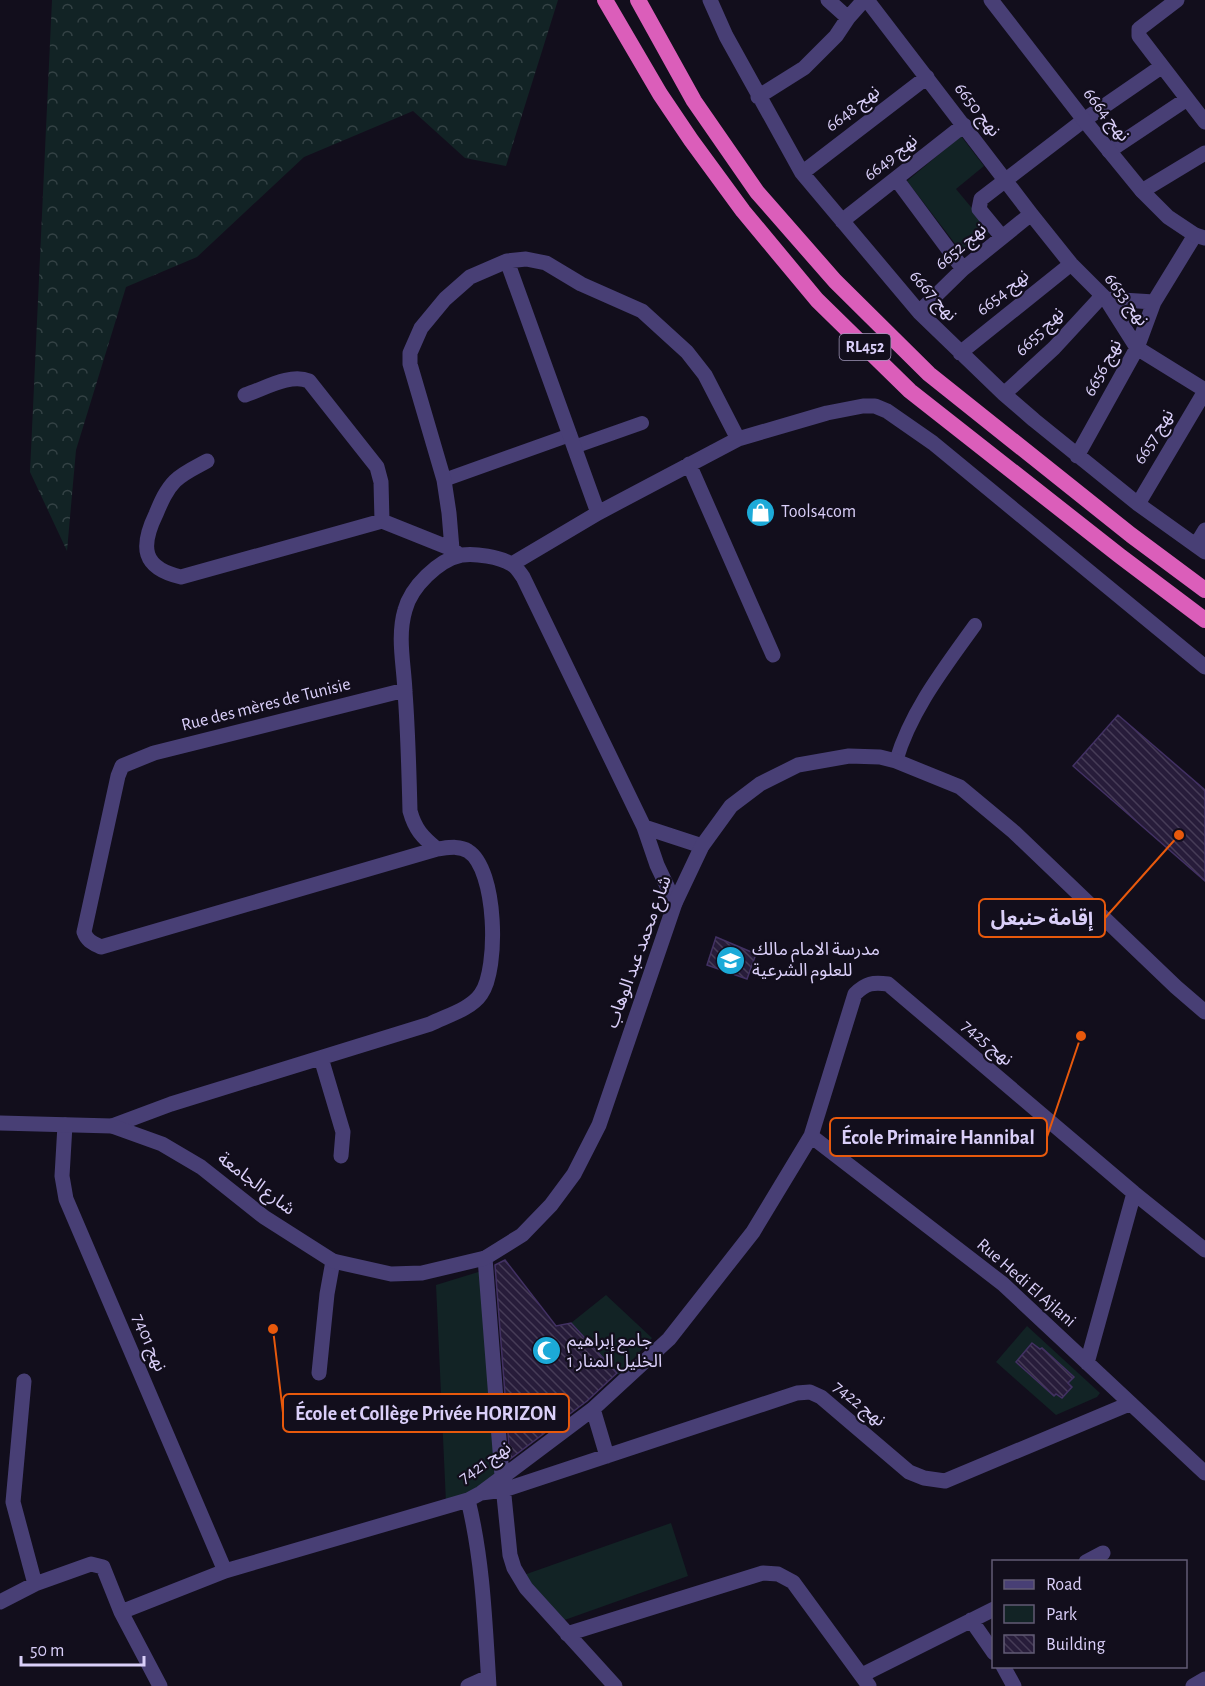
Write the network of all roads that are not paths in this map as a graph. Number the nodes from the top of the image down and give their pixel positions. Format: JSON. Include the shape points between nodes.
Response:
{"nodes":[{"id":1,"x":605,"y":0,"type":"edge"},
{"id":2,"x":638,"y":0,"type":"edge"},
{"id":3,"x":710,"y":0,"type":"edge"},
{"id":4,"x":828,"y":0,"type":"edge"},
{"id":5,"x":866,"y":0,"type":"edge"},
{"id":6,"x":991,"y":0,"type":"edge"},
{"id":7,"x":1177,"y":0,"type":"edge"},
{"id":8,"x":1161,"y":5,"type":"edge"},
{"id":9,"x":848,"y":18,"type":"junction"},
{"id":10,"x":1161,"y":67,"type":"junction"},
{"id":11,"x":927,"y":77,"type":"junction"},
{"id":12,"x":758,"y":98,"type":"junction"},
{"id":13,"x":1187,"y":99,"type":"junction"},
{"id":14,"x":1084,"y":120,"type":"junction"},
{"id":15,"x":1205,"y":122,"type":"edge"},
{"id":16,"x":964,"y":125,"type":"junction"},
{"id":17,"x":1109,"y":151,"type":"junction"},
{"id":18,"x":1205,"y":153,"type":"edge"},
{"id":19,"x":802,"y":172,"type":"junction"},
{"id":20,"x":897,"y":180,"type":"junction"},
{"id":21,"x":1007,"y":180,"type":"junction"},
{"id":22,"x":1142,"y":191,"type":"junction"},
{"id":23,"x":1031,"y":214,"type":"junction"},
{"id":24,"x":843,"y":221,"type":"junction"},
{"id":25,"x":1200,"y":236,"type":"edge"},
{"id":26,"x":1002,"y":237,"type":"junction"},
{"id":27,"x":507,"y":261,"type":"junction"},
{"id":28,"x":1071,"y":264,"type":"junction"},
{"id":29,"x":963,"y":269,"type":"junction"},
{"id":30,"x":1104,"y":298,"type":"junction"},
{"id":31,"x":1154,"y":302,"type":"junction"},
{"id":32,"x":919,"y":312,"type":"junction"},
{"id":33,"x":1137,"y":348,"type":"junction"},
{"id":34,"x":960,"y":353,"type":"junction"},
{"id":35,"x":1205,"y":391,"type":"edge"},
{"id":36,"x":1004,"y":394,"type":"junction"},
{"id":37,"x":245,"y":395,"type":"dead end"},
{"id":38,"x":642,"y":423,"type":"dead end"},
{"id":39,"x":738,"y":440,"type":"junction"},
{"id":40,"x":572,"y":441,"type":"junction"},
{"id":41,"x":1077,"y":456,"type":"junction"},
{"id":42,"x":207,"y":461,"type":"dead end"},
{"id":43,"x":689,"y":464,"type":"junction"},
{"id":44,"x":444,"y":480,"type":"junction"},
{"id":45,"x":1138,"y":504,"type":"junction"},
{"id":46,"x":598,"y":513,"type":"junction"},
{"id":47,"x":382,"y":521,"type":"junction"},
{"id":48,"x":1205,"y":530,"type":"edge"},
{"id":49,"x":1200,"y":548,"type":"edge"},
{"id":50,"x":456,"y":552,"type":"junction"},
{"id":51,"x":512,"y":564,"type":"junction"},
{"id":52,"x":1205,"y":590,"type":"edge"},
{"id":53,"x":1205,"y":620,"type":"edge"},
{"id":54,"x":975,"y":625,"type":"dead end"},
{"id":55,"x":773,"y":655,"type":"dead end"},
{"id":56,"x":1205,"y":667,"type":"edge"},
{"id":57,"x":405,"y":690,"type":"junction"},
{"id":58,"x":896,"y":761,"type":"junction"},
{"id":59,"x":644,"y":827,"type":"junction"},
{"id":60,"x":702,"y":846,"type":"junction"},
{"id":61,"x":437,"y":849,"type":"junction"},
{"id":62,"x":675,"y":903,"type":"junction"},
{"id":63,"x":1205,"y":1012,"type":"edge"},
{"id":64,"x":321,"y":1058,"type":"junction"},
{"id":65,"x":0,"y":1123,"type":"edge"},
{"id":66,"x":65,"y":1125,"type":"junction"},
{"id":67,"x":112,"y":1126,"type":"junction"},
{"id":68,"x":810,"y":1136,"type":"junction"},
{"id":69,"x":341,"y":1156,"type":"dead end"},
{"id":70,"x":1134,"y":1193,"type":"junction"},
{"id":71,"x":1205,"y":1250,"type":"edge"},
{"id":72,"x":486,"y":1258,"type":"junction"},
{"id":73,"x":333,"y":1262,"type":"junction"},
{"id":74,"x":1087,"y":1363,"type":"junction"},
{"id":75,"x":320,"y":1373,"type":"dead end"},
{"id":76,"x":24,"y":1381,"type":"dead end"},
{"id":77,"x":1129,"y":1404,"type":"junction"},
{"id":78,"x":593,"y":1409,"type":"junction"},
{"id":79,"x":607,"y":1456,"type":"junction"},
{"id":80,"x":1205,"y":1473,"type":"edge"},
{"id":81,"x":503,"y":1483,"type":"junction"},
{"id":82,"x":475,"y":1497,"type":"junction"},
{"id":83,"x":1103,"y":1553,"type":"dead end"},
{"id":84,"x":1090,"y":1560,"type":"edge"},
{"id":85,"x":225,"y":1571,"type":"junction"},
{"id":86,"x":35,"y":1584,"type":"junction"},
{"id":87,"x":0,"y":1602,"type":"edge"},
{"id":88,"x":992,"y":1610,"type":"edge"},
{"id":89,"x":122,"y":1612,"type":"junction"},
{"id":90,"x":971,"y":1620,"type":"junction"},
{"id":91,"x":567,"y":1634,"type":"junction"},
{"id":92,"x":992,"y":1652,"type":"edge"},
{"id":93,"x":1004,"y":1668,"type":"edge"},
{"id":94,"x":1205,"y":1679,"type":"edge"},
{"id":95,"x":489,"y":1681,"type":"edge"},
{"id":96,"x":865,"y":1681,"type":"edge"},
{"id":97,"x":158,"y":1686,"type":"edge"},
{"id":98,"x":468,"y":1686,"type":"edge"},
{"id":99,"x":615,"y":1686,"type":"edge"},
{"id":100,"x":1014,"y":1686,"type":"edge"},
{"id":101,"x":1193,"y":1686,"type":"edge"}],
"edges":[{"from":1,"to":53,"type":"highway","number":"RL452","via":[[691,140],[742,211],[817,300],[910,391]]},
{"from":2,"to":52,"type":"highway","number":"RL452","via":[[694,101],[757,192],[835,281],[929,374]]},
{"from":3,"to":12,"type":"street","name":"نهج 6667"},
{"from":4,"to":9,"type":"street"},
{"from":5,"to":9,"type":"street"},
{"from":5,"to":11,"type":"street","name":"نهج 6650"},
{"from":6,"to":14,"type":"street","name":"نهج 6664"},
{"from":7,"to":8,"type":"street"},
{"from":8,"to":10,"type":"street","via":[[1138,32]]},
{"from":9,"to":12,"type":"street","via":[[804,68]]},
{"from":10,"to":13,"type":"street"},
{"from":10,"to":14,"type":"street"},
{"from":11,"to":16,"type":"street","name":"نهج 6650"},
{"from":11,"to":19,"type":"street","name":"نهج 6648"},
{"from":12,"to":19,"type":"street","name":"نهج 6667"},
{"from":13,"to":15,"type":"street"},
{"from":13,"to":17,"type":"street"},
{"from":14,"to":17,"type":"street","name":"نهج 6664"},
{"from":14,"to":21,"type":"street"},
{"from":16,"to":20,"type":"street","name":"نهج 6649"},
{"from":16,"to":21,"type":"street","name":"نهج 6650"},
{"from":17,"to":22,"type":"street","name":"نهج 6664"},
{"from":18,"to":22,"type":"street"},
{"from":19,"to":24,"type":"street","name":"نهج 6667"},
{"from":20,"to":24,"type":"street","name":"نهج 6649"},
{"from":20,"to":29,"type":"street"},
{"from":21,"to":23,"type":"street","name":"نهج 6650"},
{"from":21,"to":26,"type":"street","via":[[981,200],[980,206]]},
{"from":22,"to":25,"type":"street","name":"نهج 6664","via":[[1168,217]]},
{"from":23,"to":26,"type":"street","name":"نهج 6652"},
{"from":23,"to":28,"type":"street","name":"نهج 6653"},
{"from":24,"to":32,"type":"street","name":"نهج 6667"},
{"from":25,"to":31,"type":"street","name":"نهج 6656"},
{"from":26,"to":29,"type":"street","name":"نهج 6652"},
{"from":27,"to":39,"type":"street","via":[[546,263],[581,284],[642,311],[687,352],[705,375]]},
{"from":27,"to":40,"type":"street"},
{"from":27,"to":44,"type":"street","via":[[470,277],[445,299],[421,328],[410,353]]},
{"from":28,"to":30,"type":"street","name":"نهج 6653"},
{"from":28,"to":34,"type":"street","name":"نهج 6654"},
{"from":29,"to":32,"type":"street","name":"نهج 6652"},
{"from":30,"to":31,"type":"street"},
{"from":30,"to":33,"type":"street","name":"نهج 6653"},
{"from":30,"to":36,"type":"street","name":"نهج 6655"},
{"from":31,"to":33,"type":"street","name":"نهج 6656"},
{"from":32,"to":34,"type":"street","name":"نهج 6667"},
{"from":33,"to":35,"type":"street","name":"نهج 6653"},
{"from":33,"to":41,"type":"street","name":"نهج 6656"},
{"from":34,"to":36,"type":"street","name":"نهج 6667"},
{"from":35,"to":45,"type":"street","name":"نهج 6657"},
{"from":36,"to":41,"type":"street","name":"نهج 6667"},
{"from":37,"to":47,"type":"street","via":[[293,379],[309,381],[377,467]]},
{"from":38,"to":40,"type":"street"},
{"from":39,"to":43,"type":"street"},
{"from":39,"to":56,"type":"street","via":[[827,413],[863,406],[887,411],[933,443]]},
{"from":40,"to":44,"type":"street"},
{"from":40,"to":46,"type":"street"},
{"from":41,"to":45,"type":"street","name":"نهج 6667"},
{"from":42,"to":47,"type":"street","via":[[169,487],[148,530],[149,558],[168,574],[181,577]]},
{"from":43,"to":46,"type":"street"},
{"from":43,"to":55,"type":"street"},
{"from":44,"to":50,"type":"street"},
{"from":45,"to":49,"type":"street","name":"نهج 6667"},
{"from":46,"to":51,"type":"street"},
{"from":47,"to":50,"type":"street"},
{"from":48,"to":49,"type":"street"},
{"from":50,"to":51,"type":"street"},
{"from":50,"to":57,"type":"street","via":[[428,575],[405,609],[401,643]]},
{"from":51,"to":59,"type":"street","via":[[535,598]]},
{"from":54,"to":58,"type":"street","via":[[926,695],[901,742]]},
{"from":57,"to":61,"type":"street","via":[[410,811],[421,837]]},
{"from":57,"to":61,"type":"street","name":"Rue des mères de Tunisie","via":[[122,766],[84,932],[90,942],[101,947]]},
{"from":58,"to":60,"type":"street","name":"شارع محمد عبد الوهاب","via":[[849,756],[798,765],[760,784],[731,806]]},
{"from":58,"to":63,"type":"street","name":"شارع محمد عبد الوهاب","via":[[960,787],[1014,832]]},
{"from":59,"to":60,"type":"street"},
{"from":59,"to":62,"type":"street"},
{"from":60,"to":62,"type":"street","name":"شارع محمد عبد الوهاب"},
{"from":61,"to":64,"type":"street","via":[[460,847],[468,851],[484,874],[493,916],[489,978],[480,996],[430,1024]]},
{"from":62,"to":72,"type":"street","name":"شارع محمد عبد الوهاب","via":[[598,1125],[574,1174],[522,1234]]},
{"from":64,"to":67,"type":"street"},
{"from":64,"to":69,"type":"street","via":[[341,1120]]},
{"from":65,"to":66,"type":"street","name":"شارع الجامعة"},
{"from":66,"to":67,"type":"street","name":"شارع الجامعة"},
{"from":66,"to":85,"type":"street","name":"نهج 7401","via":[[62,1176],[66,1199]]},
{"from":67,"to":73,"type":"street","name":"شارع الجامعة","via":[[162,1144],[201,1167],[264,1217]]},
{"from":68,"to":70,"type":"street","name":"نهج 7425","via":[[855,994],[864,985],[888,984]]},
{"from":68,"to":74,"type":"street","name":"Rue Hedi El Ajlani","via":[[1003,1284]]},
{"from":68,"to":78,"type":"street","name":"نهج 7421","via":[[753,1232],[669,1339]]},
{"from":70,"to":71,"type":"street","name":"نهج 7425"},
{"from":70,"to":74,"type":"street"},
{"from":72,"to":73,"type":"street","name":"شارع الجامعة","via":[[446,1269],[391,1274]]},
{"from":72,"to":81,"type":"street"},
{"from":73,"to":75,"type":"street"},
{"from":74,"to":77,"type":"street","name":"Rue Hedi El Ajlani"},
{"from":76,"to":86,"type":"street","via":[[13,1502]]},
{"from":77,"to":79,"type":"street","name":"نهج 7422","via":[[945,1480],[909,1472],[821,1397],[810,1392]]},
{"from":77,"to":80,"type":"street","name":"Rue Hedi El Ajlani"},
{"from":78,"to":79,"type":"street"},
{"from":78,"to":81,"type":"street","name":"نهج 7421"},
{"from":79,"to":81,"type":"street","name":"نهج 7422"},
{"from":81,"to":82,"type":"street","name":"نهج 7422"},
{"from":81,"to":91,"type":"street","via":[[514,1568],[526,1588]]},
{"from":82,"to":85,"type":"street","name":"نهج 7421"},
{"from":82,"to":95,"type":"street","via":[[474,1524],[482,1574]]},
{"from":83,"to":84,"type":"street"},
{"from":85,"to":89,"type":"street","name":"نهج 7421"},
{"from":86,"to":87,"type":"street"},
{"from":86,"to":89,"type":"street","via":[[96,1564],[103,1568]]},
{"from":88,"to":90,"type":"street"},
{"from":89,"to":97,"type":"street"},
{"from":90,"to":92,"type":"street"},
{"from":90,"to":96,"type":"street"},
{"from":91,"to":96,"type":"street","via":[[763,1573],[778,1574],[793,1582]]},
{"from":91,"to":99,"type":"street"},
{"from":93,"to":100,"type":"street"},
{"from":94,"to":101,"type":"street"},
{"from":95,"to":98,"type":"street"}]}
